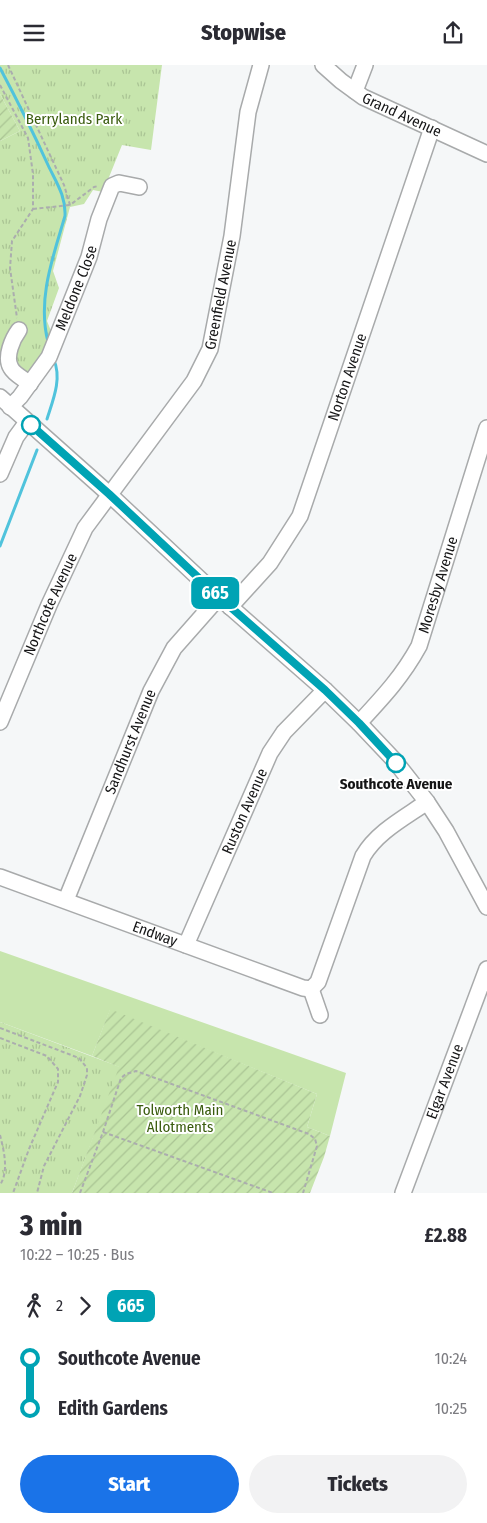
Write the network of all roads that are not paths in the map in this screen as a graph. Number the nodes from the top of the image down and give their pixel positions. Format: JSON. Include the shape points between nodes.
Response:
{"nodes":[{"id":1,"x":261,"y":65,"type":"edge"},
{"id":2,"x":323,"y":65,"type":"edge"},
{"id":3,"x":365,"y":65,"type":"edge"},
{"id":4,"x":355,"y":91,"type":"junction"},
{"id":5,"x":432,"y":128,"type":"junction"},
{"id":6,"x":487,"y":154,"type":"edge"},
{"id":7,"x":140,"y":187,"type":"dead end"},
{"id":8,"x":19,"y":330,"type":"road end"},
{"id":9,"x":30,"y":384,"type":"junction"},
{"id":10,"x":5,"y":402,"type":"edge"},
{"id":11,"x":27,"y":422,"type":"junction"},
{"id":12,"x":487,"y":428,"type":"edge"},
{"id":13,"x":0,"y":474,"type":"edge"},
{"id":14,"x":109,"y":494,"type":"junction"},
{"id":15,"x":224,"y":602,"type":"junction"},
{"id":16,"x":325,"y":690,"type":"junction"},
{"id":17,"x":0,"y":722,"type":"edge"},
{"id":18,"x":359,"y":723,"type":"junction"},
{"id":19,"x":426,"y":802,"type":"junction"},
{"id":20,"x":0,"y":877,"type":"edge"},
{"id":21,"x":66,"y":901,"type":"junction"},
{"id":22,"x":487,"y":907,"type":"edge"},
{"id":23,"x":186,"y":945,"type":"junction"},
{"id":24,"x":487,"y":969,"type":"edge"},
{"id":25,"x":311,"y":989,"type":"junction"},
{"id":26,"x":320,"y":1015,"type":"dead end"},
{"id":27,"x":403,"y":1193,"type":"edge"}],
"edges":[{"from":1,"to":14,"type":"street","name":"Greenfield Avenue","via":[[248,112],[232,237],[210,349],[194,381]]},
{"from":2,"to":4,"type":"street","name":"Grand Avenue"},
{"from":3,"to":4,"type":"street"},
{"from":4,"to":5,"type":"street","name":"Grand Avenue"},
{"from":5,"to":6,"type":"street","name":"Grand Avenue"},
{"from":5,"to":15,"type":"street","name":"Norton Avenue","via":[[300,516],[270,563]]},
{"from":7,"to":9,"type":"street","name":"Meldone Close","via":[[119,183],[112,186],[89,257],[49,357]]},
{"from":8,"to":9,"type":"street","via":[[12,339],[8,361],[11,369]]},
{"from":9,"to":10,"type":"street","name":"Meldone Close"},
{"from":10,"to":11,"type":"street"},
{"from":11,"to":13,"type":"street","via":[[16,437]]},
{"from":11,"to":14,"type":"street"},
{"from":12,"to":18,"type":"street","name":"Moresby Avenue","via":[[419,646],[406,669]]},
{"from":14,"to":15,"type":"street"},
{"from":14,"to":17,"type":"street","name":"Northcote Avenue","via":[[84,528]]},
{"from":15,"to":16,"type":"street"},
{"from":15,"to":21,"type":"street","name":"Sandhurst Avenue","via":[[174,648],[151,691]]},
{"from":16,"to":18,"type":"street"},
{"from":16,"to":23,"type":"street","name":"Ruston Avenue","via":[[284,732],[270,753]]},
{"from":18,"to":19,"type":"street","via":[[394,760]]},
{"from":19,"to":22,"type":"street","via":[[446,831]]},
{"from":19,"to":25,"type":"street","via":[[376,837],[368,847],[318,982]]},
{"from":20,"to":21,"type":"street","name":"Endway"},
{"from":21,"to":23,"type":"street","name":"Endway"},
{"from":23,"to":25,"type":"street","name":"Endway"},
{"from":24,"to":27,"type":"street","name":"Elgar Avenue"},
{"from":25,"to":26,"type":"street"}]}
